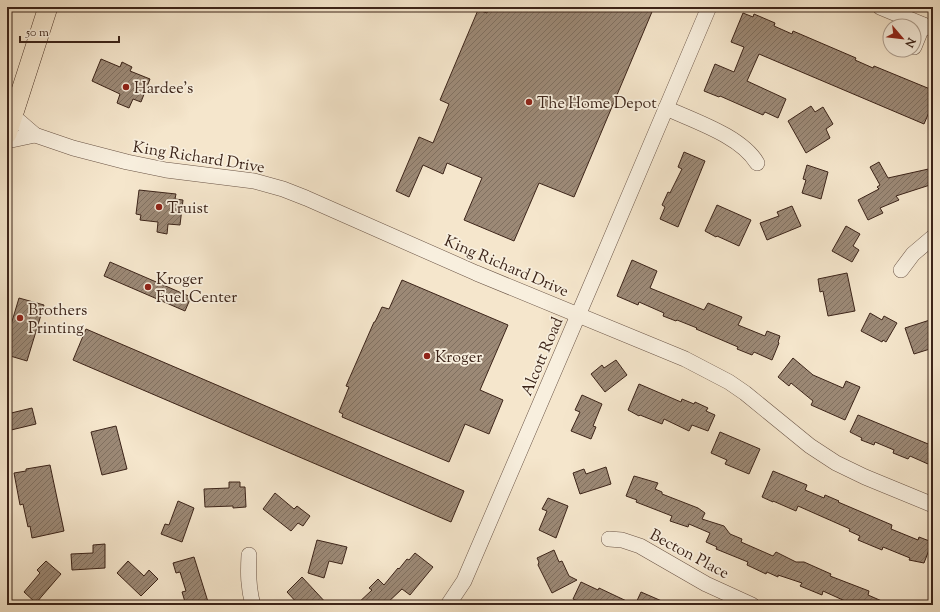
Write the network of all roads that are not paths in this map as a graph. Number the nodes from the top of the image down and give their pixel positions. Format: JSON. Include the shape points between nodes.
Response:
{"nodes":[{"id":1,"x":48,"y":7,"type":"edge"},
{"id":2,"x":709,"y":7,"type":"edge"},
{"id":3,"x":880,"y":7,"type":"edge"},
{"id":4,"x":928,"y":27,"type":"edge"},
{"id":5,"x":922,"y":36,"type":"edge"},
{"id":6,"x":666,"y":108,"type":"junction"},
{"id":7,"x":10,"y":115,"type":"edge"},
{"id":8,"x":7,"y":134,"type":"edge"},
{"id":9,"x":35,"y":135,"type":"junction"},
{"id":10,"x":7,"y":141,"type":"edge"},
{"id":11,"x":757,"y":163,"type":"dead end"},
{"id":12,"x":933,"y":237,"type":"edge"},
{"id":13,"x":901,"y":270,"type":"dead end"},
{"id":14,"x":578,"y":315,"type":"junction"},
{"id":15,"x":933,"y":505,"type":"edge"},
{"id":16,"x":609,"y":539,"type":"dead end"},
{"id":17,"x":250,"y":555,"type":"dead end"},
{"id":18,"x":253,"y":605,"type":"edge"},
{"id":19,"x":448,"y":605,"type":"edge"},
{"id":20,"x":752,"y":605,"type":"edge"}],
"edges":[{"from":1,"to":7,"type":"main road"},
{"from":2,"to":6,"type":"street","name":"Alcott Road"},
{"from":3,"to":4,"type":"street"},
{"from":4,"to":5,"type":"street"},
{"from":6,"to":11,"type":"street","via":[[733,139]]},
{"from":6,"to":14,"type":"street","name":"Alcott Road"},
{"from":7,"to":8,"type":"main road"},
{"from":7,"to":9,"type":"street","name":"King Richard Drive"},
{"from":9,"to":10,"type":"street"},
{"from":9,"to":14,"type":"street","name":"King Richard Drive","via":[[127,162],[166,170],[254,181],[284,189]]},
{"from":12,"to":13,"type":"street","via":[[913,254]]},
{"from":14,"to":15,"type":"street","name":"King Richard Drive","via":[[685,359],[729,382],[810,446],[836,463]]},
{"from":14,"to":19,"type":"street","name":"Alcott Road","via":[[464,581]]},
{"from":16,"to":20,"type":"street","name":"Becton Place","via":[[640,546],[706,584]]},
{"from":17,"to":18,"type":"street","via":[[249,593]]}]}
